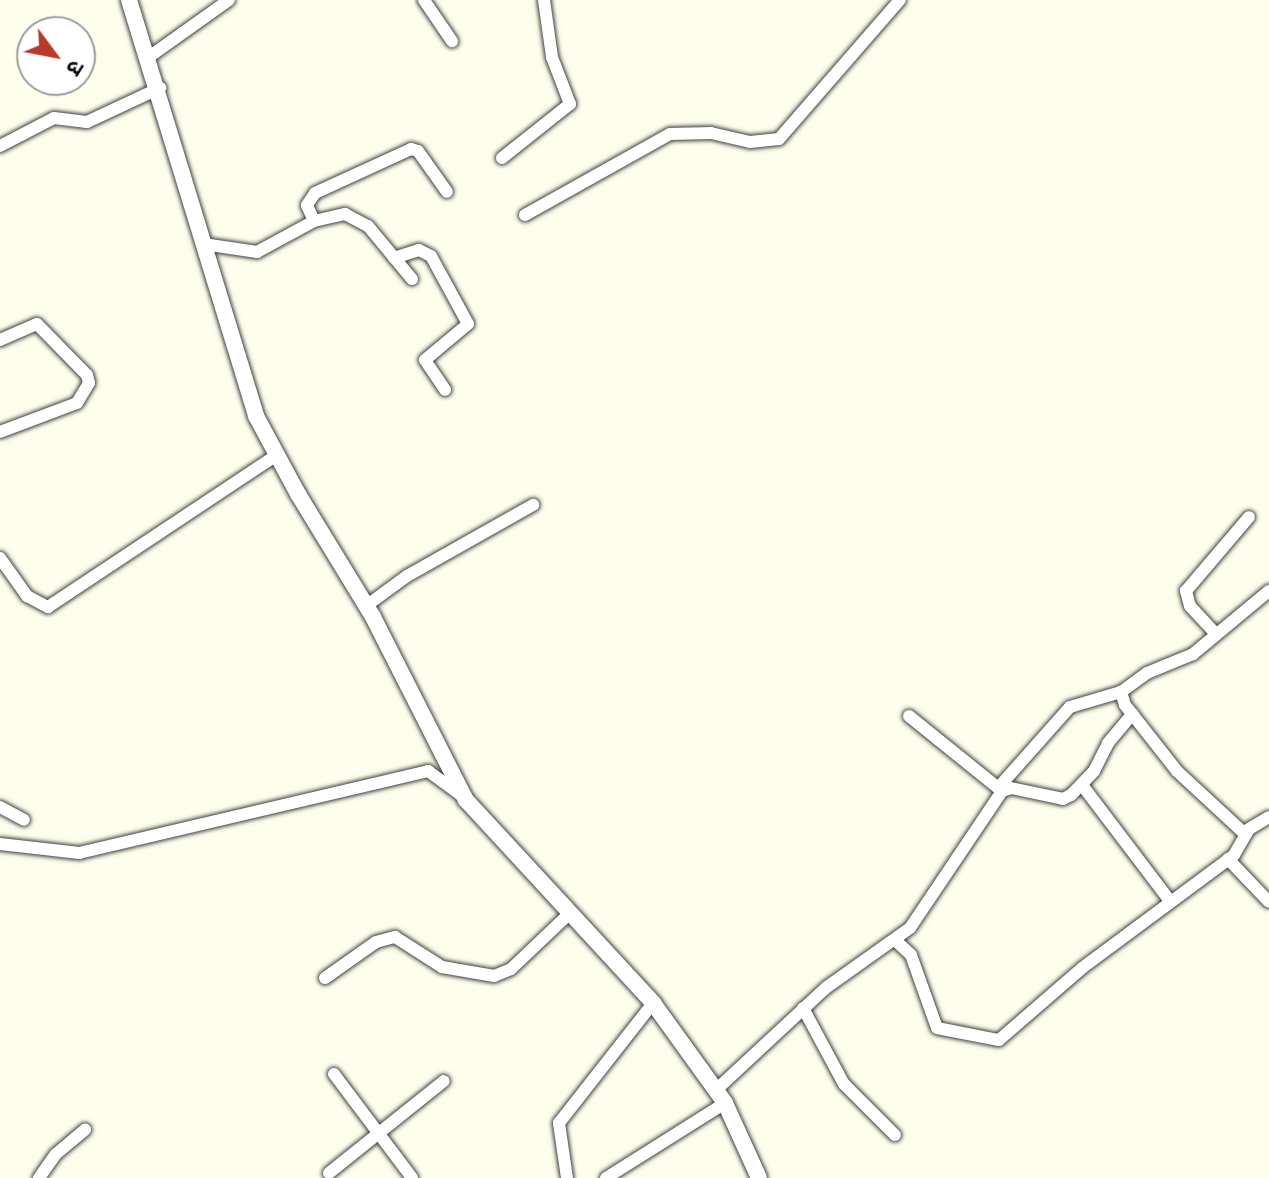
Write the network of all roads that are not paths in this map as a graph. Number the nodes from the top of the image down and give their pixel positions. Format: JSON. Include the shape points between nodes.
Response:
{"nodes":[{"id":1,"x":129,"y":0,"type":"edge"},
{"id":2,"x":229,"y":0,"type":"edge"},
{"id":3,"x":424,"y":0,"type":"edge"},
{"id":4,"x":544,"y":0,"type":"edge"},
{"id":5,"x":900,"y":0,"type":"edge"},
{"id":6,"x":452,"y":41,"type":"dead end"},
{"id":7,"x":149,"y":57,"type":"junction"},
{"id":8,"x":160,"y":88,"type":"junction"},
{"id":9,"x":0,"y":146,"type":"edge"},
{"id":10,"x":502,"y":158,"type":"dead end"},
{"id":11,"x":447,"y":192,"type":"dead end"},
{"id":12,"x":525,"y":215,"type":"dead end"},
{"id":13,"x":314,"y":221,"type":"junction"},
{"id":14,"x":203,"y":244,"type":"junction"},
{"id":15,"x":394,"y":258,"type":"junction"},
{"id":16,"x":412,"y":279,"type":"dead end"},
{"id":17,"x":0,"y":340,"type":"edge"},
{"id":18,"x":445,"y":390,"type":"dead end"},
{"id":19,"x":0,"y":432,"type":"edge"},
{"id":20,"x":277,"y":455,"type":"junction"},
{"id":21,"x":533,"y":505,"type":"dead end"},
{"id":22,"x":1249,"y":517,"type":"dead end"},
{"id":23,"x":0,"y":558,"type":"edge"},
{"id":24,"x":1269,"y":591,"type":"edge"},
{"id":25,"x":366,"y":606,"type":"junction"},
{"id":26,"x":1216,"y":634,"type":"junction"},
{"id":27,"x":1121,"y":692,"type":"junction"},
{"id":28,"x":1132,"y":714,"type":"junction"},
{"id":29,"x":909,"y":716,"type":"dead end"},
{"id":30,"x":1082,"y":785,"type":"junction"},
{"id":31,"x":1000,"y":790,"type":"junction"},
{"id":32,"x":466,"y":800,"type":"junction"},
{"id":33,"x":0,"y":807,"type":"edge"},
{"id":34,"x":1269,"y":817,"type":"edge"},
{"id":35,"x":24,"y":820,"type":"dead end"},
{"id":36,"x":1245,"y":834,"type":"junction"},
{"id":37,"x":3,"y":849,"type":"edge"},
{"id":38,"x":1228,"y":859,"type":"junction"},
{"id":39,"x":1269,"y":881,"type":"edge"},
{"id":40,"x":1255,"y":887,"type":"junction"},
{"id":41,"x":1170,"y":901,"type":"junction"},
{"id":42,"x":1269,"y":902,"type":"edge"},
{"id":43,"x":569,"y":914,"type":"junction"},
{"id":44,"x":895,"y":940,"type":"junction"},
{"id":45,"x":325,"y":978,"type":"dead end"},
{"id":46,"x":653,"y":1003,"type":"junction"},
{"id":47,"x":807,"y":1004,"type":"junction"},
{"id":48,"x":334,"y":1074,"type":"dead end"},
{"id":49,"x":444,"y":1081,"type":"dead end"},
{"id":50,"x":720,"y":1096,"type":"junction"},
{"id":51,"x":85,"y":1130,"type":"dead end"},
{"id":52,"x":379,"y":1134,"type":"junction"},
{"id":53,"x":895,"y":1135,"type":"dead end"},
{"id":54,"x":329,"y":1173,"type":"dead end"},
{"id":55,"x":39,"y":1178,"type":"edge"},
{"id":56,"x":412,"y":1178,"type":"edge"},
{"id":57,"x":567,"y":1178,"type":"edge"},
{"id":58,"x":606,"y":1178,"type":"edge"},
{"id":59,"x":759,"y":1178,"type":"edge"}],
"edges":[{"from":1,"to":7,"type":"street"},
{"from":2,"to":7,"type":"street"},
{"from":3,"to":6,"type":"street"},
{"from":4,"to":10,"type":"street","via":[[552,57],[570,104]]},
{"from":5,"to":12,"type":"street","via":[[779,139],[750,142],[711,133],[670,134]]},
{"from":7,"to":8,"type":"street"},
{"from":8,"to":9,"type":"street","via":[[87,122],[54,118]]},
{"from":8,"to":14,"type":"street"},
{"from":11,"to":13,"type":"street","via":[[418,151],[411,149],[315,193],[307,205]]},
{"from":13,"to":14,"type":"street","via":[[257,252]]},
{"from":13,"to":15,"type":"street","via":[[334,213],[356,218]]},
{"from":14,"to":20,"type":"street","via":[[256,416]]},
{"from":15,"to":16,"type":"street"},
{"from":15,"to":18,"type":"street","via":[[419,250],[431,256],[468,324],[425,360]]},
{"from":17,"to":19,"type":"street","via":[[37,324],[89,383],[77,403]]},
{"from":20,"to":23,"type":"street","via":[[48,607],[34,603]]},
{"from":20,"to":25,"type":"street"},
{"from":21,"to":25,"type":"street","via":[[407,576]]},
{"from":22,"to":26,"type":"street","via":[[1186,591],[1190,606]]},
{"from":24,"to":26,"type":"street"},
{"from":25,"to":32,"type":"street"},
{"from":26,"to":27,"type":"street","via":[[1193,654],[1147,673]]},
{"from":27,"to":28,"type":"street"},
{"from":27,"to":31,"type":"street","via":[[1070,707]]},
{"from":28,"to":30,"type":"street"},
{"from":28,"to":36,"type":"street","via":[[1177,771]]},
{"from":29,"to":31,"type":"street"},
{"from":30,"to":31,"type":"street","via":[[1063,799],[1021,788]]},
{"from":30,"to":41,"type":"street"},
{"from":31,"to":44,"type":"street","via":[[920,916]]},
{"from":32,"to":37,"type":"street","via":[[428,771],[94,850],[58,854]]},
{"from":32,"to":43,"type":"street"},
{"from":33,"to":35,"type":"street"},
{"from":34,"to":36,"type":"street"},
{"from":36,"to":38,"type":"street"},
{"from":38,"to":40,"type":"street"},
{"from":38,"to":41,"type":"street"},
{"from":39,"to":40,"type":"street"},
{"from":40,"to":42,"type":"street"},
{"from":41,"to":44,"type":"street","via":[[999,1040],[937,1028],[911,955]]},
{"from":43,"to":45,"type":"street","via":[[511,969],[494,976],[442,967],[395,937],[376,942]]},
{"from":43,"to":46,"type":"street"},
{"from":44,"to":47,"type":"street"},
{"from":46,"to":50,"type":"street"},
{"from":46,"to":57,"type":"street","via":[[559,1123]]},
{"from":47,"to":50,"type":"street"},
{"from":47,"to":53,"type":"street","via":[[844,1084]]},
{"from":48,"to":52,"type":"street"},
{"from":49,"to":52,"type":"street"},
{"from":50,"to":58,"type":"street"},
{"from":50,"to":59,"type":"street"},
{"from":51,"to":55,"type":"street","via":[[56,1154]]},
{"from":52,"to":54,"type":"street"},
{"from":52,"to":56,"type":"street"}]}
